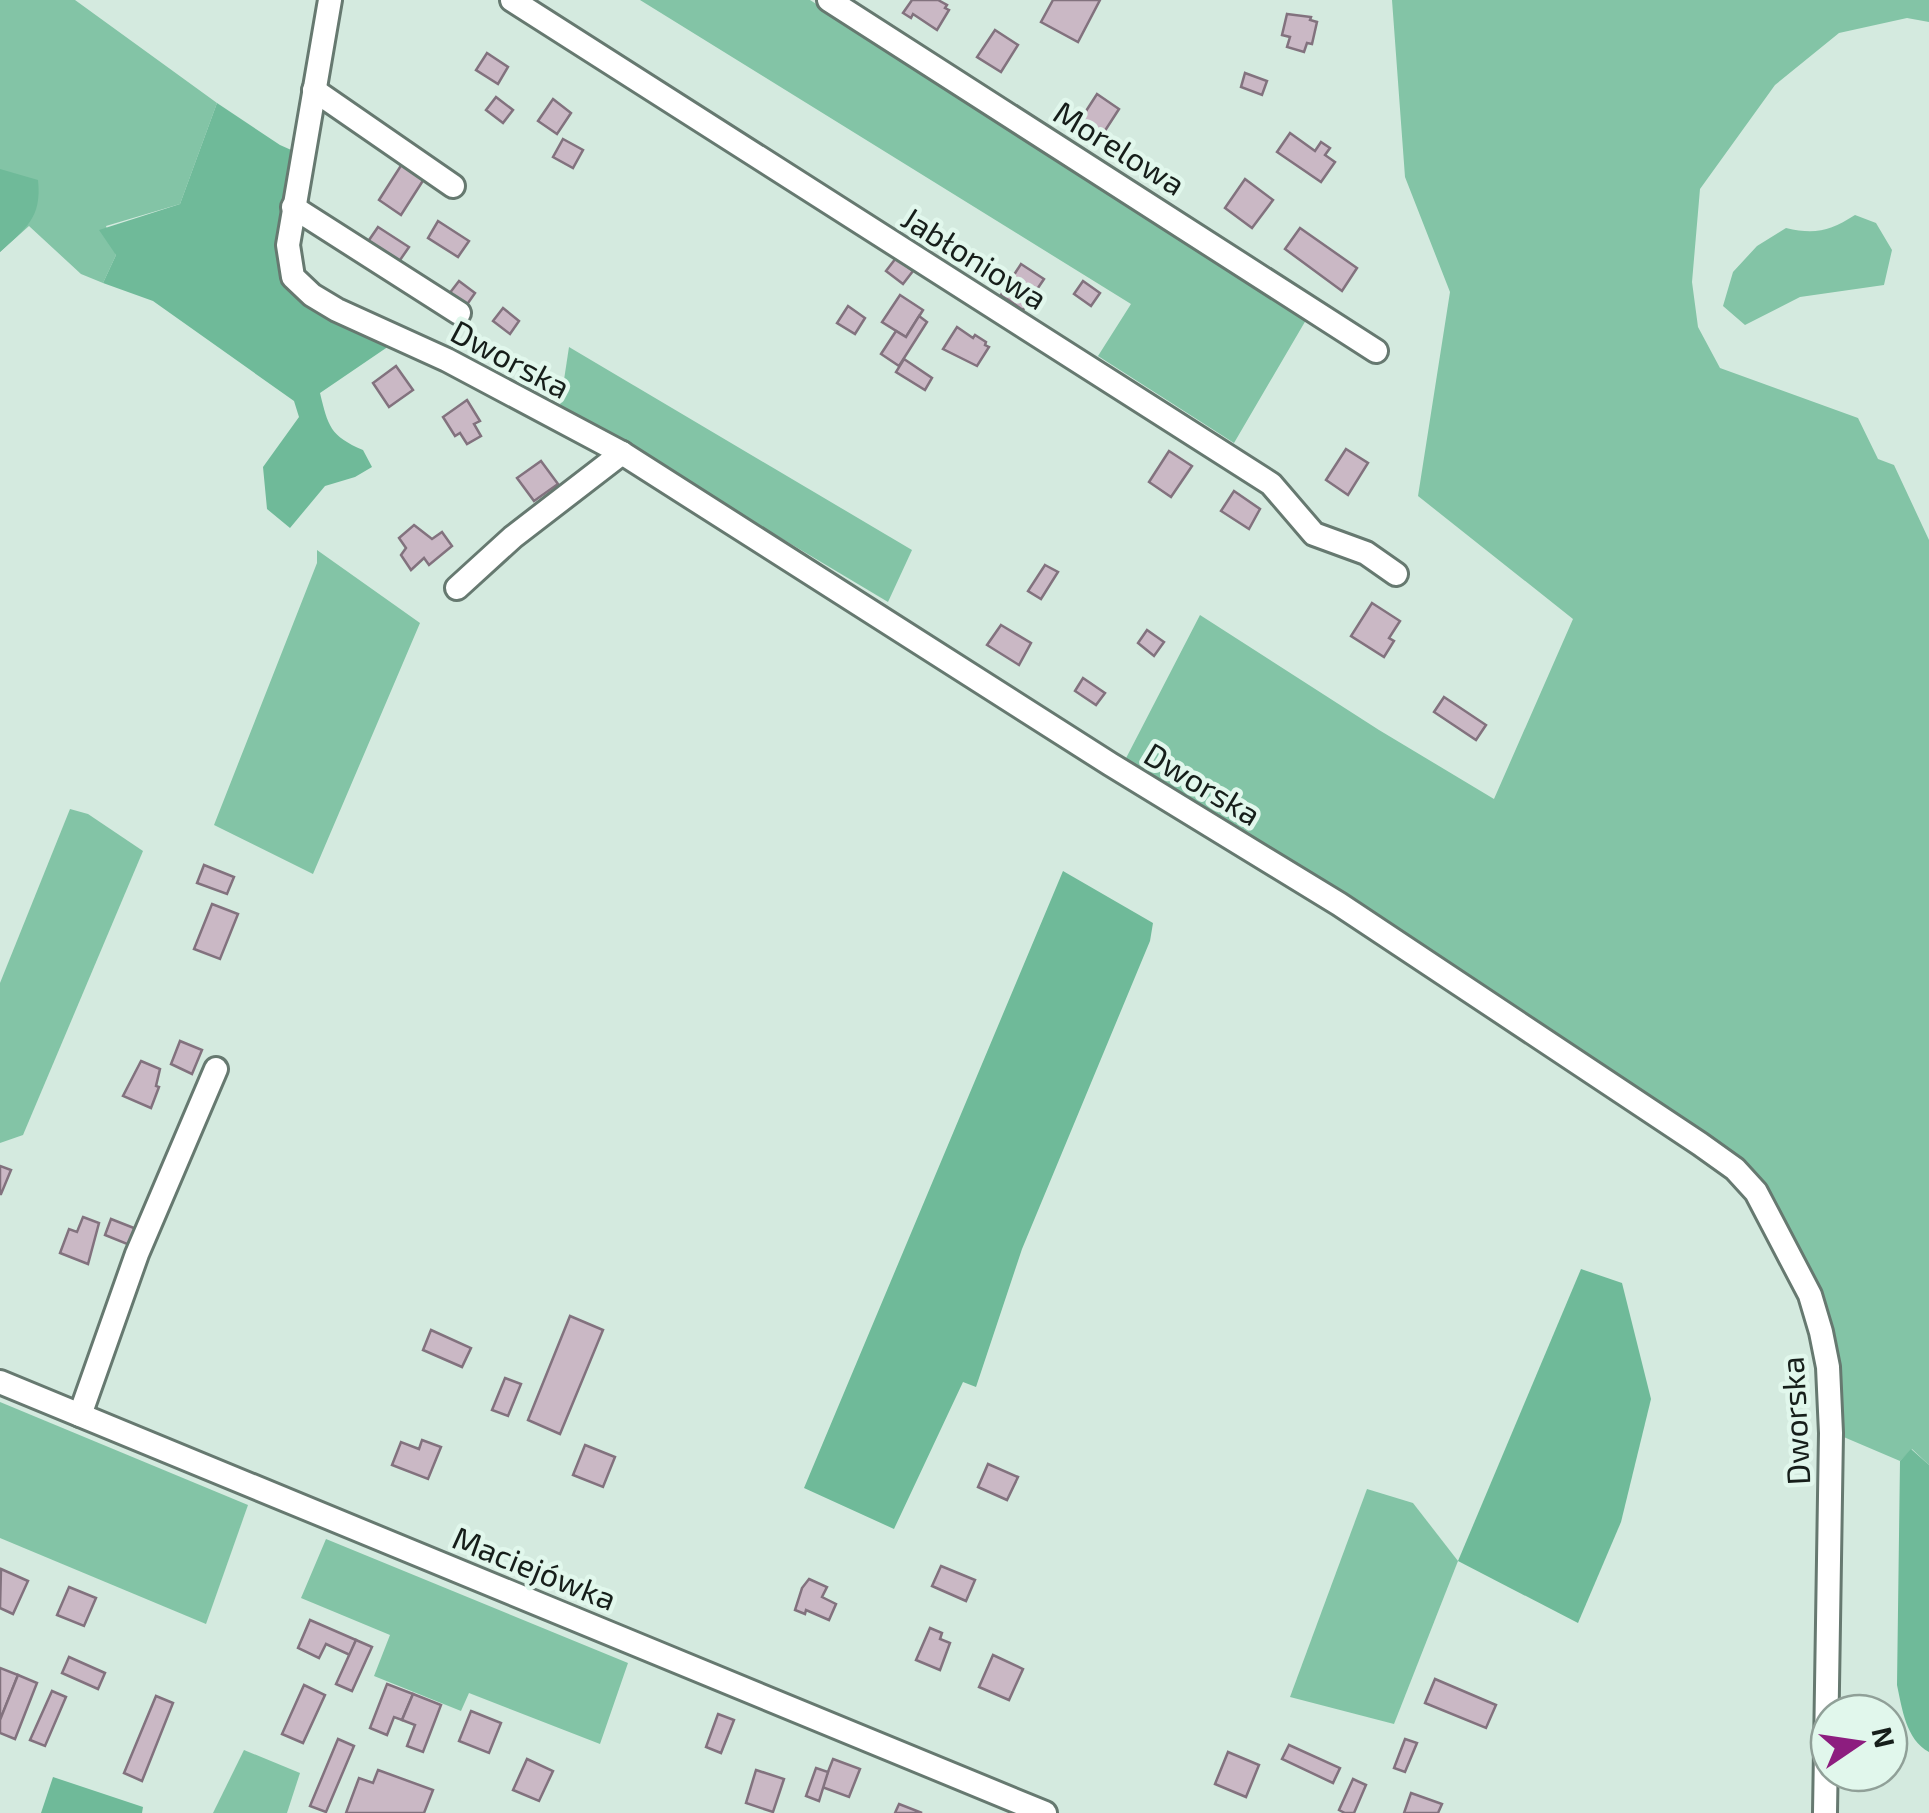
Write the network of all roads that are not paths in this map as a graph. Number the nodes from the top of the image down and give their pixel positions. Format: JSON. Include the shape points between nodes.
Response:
{"nodes":[{"id":1,"x":330,"y":0,"type":"edge"},
{"id":2,"x":512,"y":0,"type":"edge"},
{"id":3,"x":829,"y":0,"type":"edge"},
{"id":4,"x":314,"y":90,"type":"junction"},
{"id":5,"x":452,"y":186,"type":"dead end"},
{"id":6,"x":293,"y":206,"type":"junction"},
{"id":7,"x":459,"y":313,"type":"dead end"},
{"id":8,"x":1376,"y":351,"type":"dead end"},
{"id":9,"x":622,"y":453,"type":"junction"},
{"id":10,"x":1396,"y":574,"type":"dead end"},
{"id":11,"x":457,"y":588,"type":"dead end"},
{"id":12,"x":216,"y":1069,"type":"dead end"},
{"id":13,"x":0,"y":1382,"type":"edge"},
{"id":14,"x":80,"y":1415,"type":"junction"},
{"id":15,"x":1045,"y":1813,"type":"edge"},
{"id":16,"x":1825,"y":1813,"type":"edge"}],
"edges":[{"from":1,"to":4,"type":"street","name":"Dworska"},
{"from":2,"to":10,"type":"street","name":"Jabłoniowa","via":[[1270,484],[1314,534],[1366,553]]},
{"from":3,"to":8,"type":"street","name":"Morelowa"},
{"from":4,"to":5,"type":"street"},
{"from":4,"to":6,"type":"street","name":"Dworska"},
{"from":6,"to":7,"type":"street"},
{"from":6,"to":9,"type":"street","name":"Dworska","via":[[289,262],[293,277],[312,294]]},
{"from":9,"to":11,"type":"street"},
{"from":9,"to":16,"type":"street","name":"Dworska","via":[[1339,904],[1736,1169],[1756,1192],[1810,1295],[1828,1368]]},
{"from":12,"to":14,"type":"street"},
{"from":13,"to":14,"type":"street","name":"Maciejówka"},
{"from":14,"to":15,"type":"street","name":"Maciejówka"}]}
